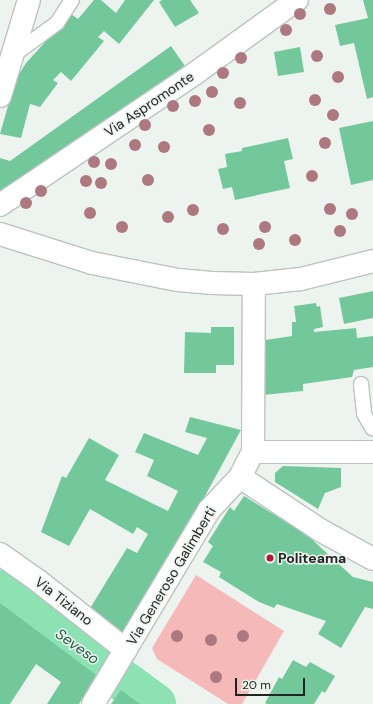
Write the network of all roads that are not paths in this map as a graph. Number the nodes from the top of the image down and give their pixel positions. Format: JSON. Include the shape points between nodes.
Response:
{"nodes":[{"id":1,"x":29,"y":0,"type":"edge"},
{"id":2,"x":72,"y":0,"type":"edge"},
{"id":3,"x":297,"y":0,"type":"edge"},
{"id":4,"x":12,"y":56,"type":"junction"},
{"id":5,"x":0,"y":96,"type":"edge"},
{"id":6,"x":0,"y":205,"type":"edge"},
{"id":7,"x":0,"y":234,"type":"edge"},
{"id":8,"x":373,"y":261,"type":"edge"},
{"id":9,"x":254,"y":284,"type":"junction"},
{"id":10,"x":361,"y":384,"type":"dead end"},
{"id":11,"x":373,"y":429,"type":"edge"},
{"id":12,"x":253,"y":452,"type":"junction"},
{"id":13,"x":373,"y":452,"type":"edge"},
{"id":14,"x":240,"y":477,"type":"junction"},
{"id":15,"x":0,"y":554,"type":"edge"},
{"id":16,"x":373,"y":559,"type":"edge"},
{"id":17,"x":123,"y":656,"type":"junction"},
{"id":18,"x":96,"y":698,"type":"edge"}],
"edges":[{"from":1,"to":4,"type":"street"},
{"from":2,"to":4,"type":"lane","via":[[57,23]]},
{"from":3,"to":6,"type":"street","name":"Via Aspromonte"},
{"from":4,"to":5,"type":"street"},
{"from":7,"to":9,"type":"street","via":[[92,263],[178,280]]},
{"from":8,"to":9,"type":"street","via":[[300,279]]},
{"from":9,"to":12,"type":"street","name":"Via Generoso Galimberti"},
{"from":10,"to":11,"type":"lane","via":[[364,414]]},
{"from":12,"to":13,"type":"street"},
{"from":12,"to":14,"type":"street","name":"Via Generoso Galimberti"},
{"from":14,"to":16,"type":"street","via":[[320,530]]},
{"from":14,"to":17,"type":"street","name":"Via Generoso Galimberti","via":[[209,510]]},
{"from":15,"to":17,"type":"street","name":"Via Tiziano","via":[[37,580]]},
{"from":17,"to":18,"type":"street","name":"Via Generoso Galimberti"}]}
